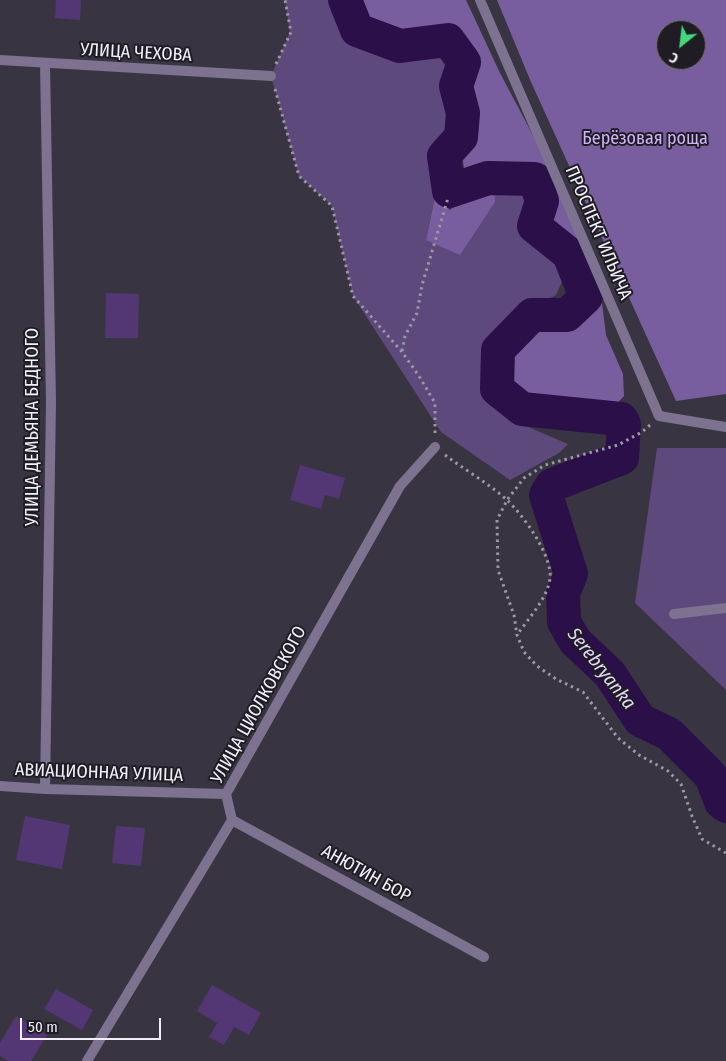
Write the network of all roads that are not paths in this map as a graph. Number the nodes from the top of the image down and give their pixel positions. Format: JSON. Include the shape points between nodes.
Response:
{"nodes":[{"id":1,"x":480,"y":0,"type":"edge"},
{"id":2,"x":0,"y":60,"type":"edge"},
{"id":3,"x":45,"y":64,"type":"junction"},
{"id":4,"x":271,"y":76,"type":"road end"},
{"id":5,"x":726,"y":427,"type":"edge"},
{"id":6,"x":434,"y":447,"type":"road end"},
{"id":7,"x":726,"y":608,"type":"edge"},
{"id":8,"x":674,"y":614,"type":"dead end"},
{"id":9,"x":0,"y":786,"type":"edge"},
{"id":10,"x":45,"y":789,"type":"junction"},
{"id":11,"x":226,"y":794,"type":"junction"},
{"id":12,"x":232,"y":820,"type":"junction"},
{"id":13,"x":484,"y":957,"type":"dead end"},
{"id":14,"x":87,"y":1061,"type":"edge"}],
"edges":[{"from":1,"to":5,"type":"street","name":"ПРОСПЕКТ ИЛЬИЧА","via":[[659,416]]},
{"from":2,"to":3,"type":"street","name":"УЛИЦА ЧЕХОВА"},
{"from":3,"to":4,"type":"street","name":"УЛИЦА ЧЕХОВА"},
{"from":3,"to":10,"type":"street","name":"УЛИЦА ДЕМЬЯНА БЕДНОГО","via":[[51,402]]},
{"from":6,"to":11,"type":"street","name":"УЛИЦА ЦИОЛКОВСКОГО","via":[[400,486]]},
{"from":7,"to":8,"type":"street"},
{"from":9,"to":10,"type":"street","name":"АВИАЦИОННАЯ УЛИЦА"},
{"from":10,"to":11,"type":"street","name":"АВИАЦИОННАЯ УЛИЦА"},
{"from":11,"to":12,"type":"street","name":"УЛИЦА ЦИОЛКОВСКОГО"},
{"from":12,"to":13,"type":"street","name":"АНЮТИН БОР"},
{"from":12,"to":14,"type":"street"}]}
